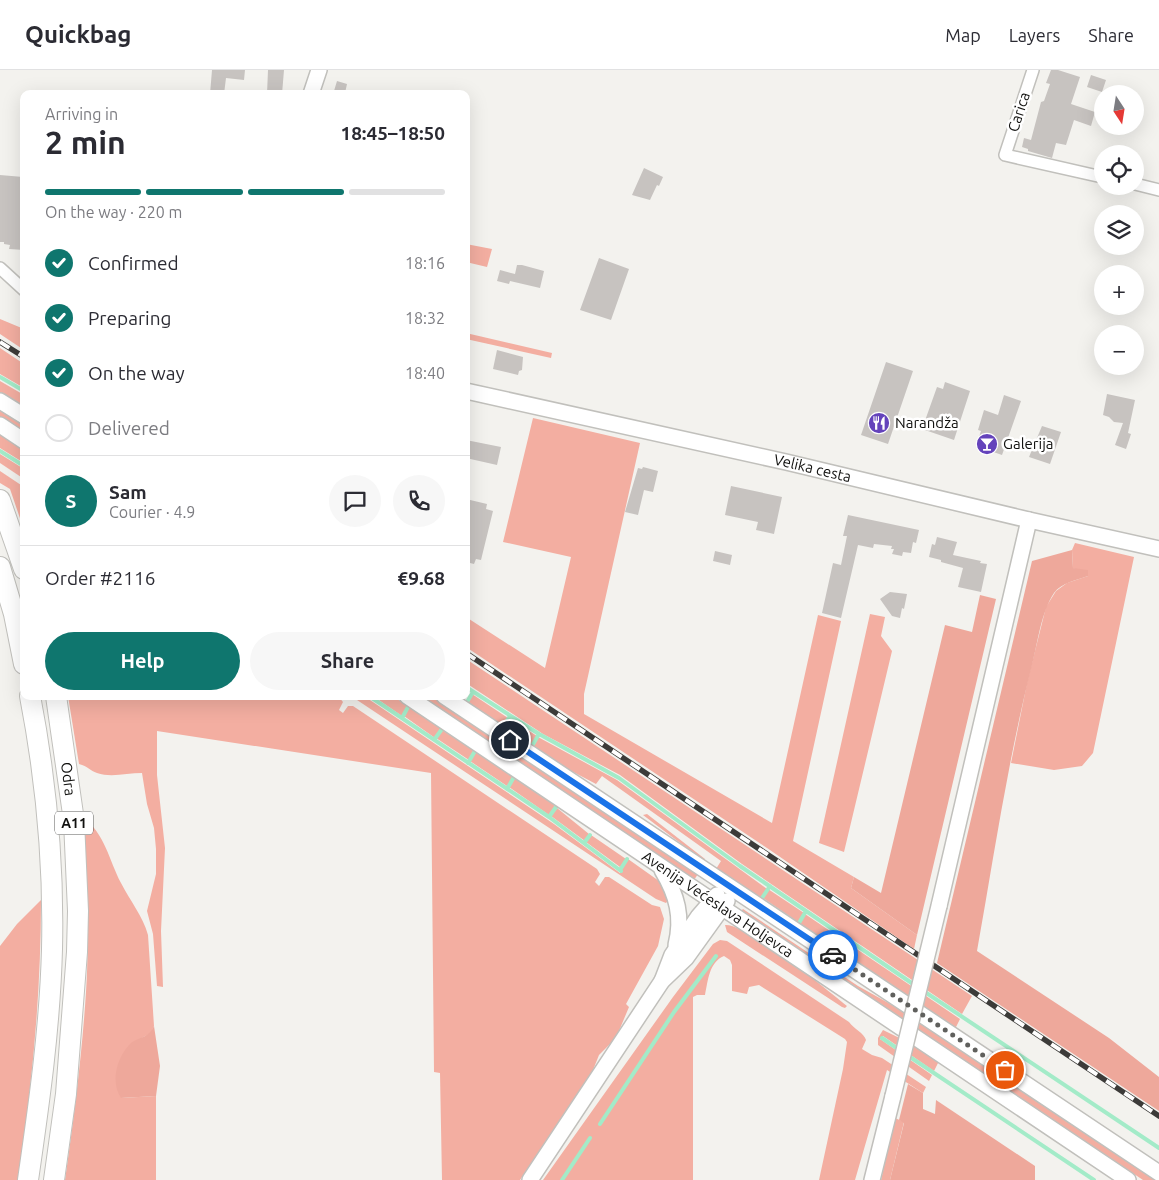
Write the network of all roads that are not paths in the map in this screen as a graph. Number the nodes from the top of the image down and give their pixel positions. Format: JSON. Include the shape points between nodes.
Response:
{"nodes":[{"id":1,"x":319,"y":70,"type":"edge"},
{"id":2,"x":1033,"y":70,"type":"edge"},
{"id":3,"x":312,"y":90,"type":"edge"},
{"id":4,"x":1094,"y":175,"type":"edge"},
{"id":5,"x":1144,"y":186,"type":"edge"},
{"id":6,"x":1159,"y":190,"type":"edge"},
{"id":7,"x":0,"y":268,"type":"edge"},
{"id":8,"x":20,"y":286,"type":"edge"},
{"id":9,"x":470,"y":392,"type":"edge"},
{"id":10,"x":0,"y":401,"type":"edge"},
{"id":11,"x":20,"y":414,"type":"edge"},
{"id":12,"x":0,"y":425,"type":"edge"},
{"id":13,"x":20,"y":438,"type":"edge"},
{"id":14,"x":0,"y":500,"type":"edge"},
{"id":15,"x":1029,"y":520,"type":"junction"},
{"id":16,"x":1159,"y":549,"type":"edge"},
{"id":17,"x":20,"y":558,"type":"edge"},
{"id":18,"x":0,"y":567,"type":"edge"},
{"id":19,"x":0,"y":618,"type":"edge"},
{"id":20,"x":20,"y":644,"type":"edge"},
{"id":21,"x":20,"y":668,"type":"edge"},
{"id":22,"x":31,"y":700,"type":"edge"},
{"id":23,"x":57,"y":700,"type":"edge"},
{"id":24,"x":413,"y":700,"type":"edge"},
{"id":25,"x":450,"y":700,"type":"edge"},
{"id":26,"x":660,"y":866,"type":"junction"},
{"id":27,"x":732,"y":888,"type":"junction"},
{"id":28,"x":717,"y":905,"type":"junction"},
{"id":29,"x":675,"y":949,"type":"junction"},
{"id":30,"x":662,"y":980,"type":"junction"},
{"id":31,"x":1159,"y":1173,"type":"edge"},
{"id":32,"x":28,"y":1180,"type":"edge"},
{"id":33,"x":54,"y":1180,"type":"edge"},
{"id":34,"x":530,"y":1180,"type":"edge"},
{"id":35,"x":872,"y":1180,"type":"edge"},
{"id":36,"x":1128,"y":1180,"type":"edge"}],
"edges":[{"from":1,"to":3,"type":"main road"},
{"from":2,"to":4,"type":"street","name":"Carica","via":[[1005,155]]},
{"from":5,"to":6,"type":"street"},
{"from":7,"to":8,"type":"street"},
{"from":9,"to":15,"type":"main road","name":"Velika cesta"},
{"from":10,"to":11,"type":"main road"},
{"from":12,"to":13,"type":"main road"},
{"from":14,"to":17,"type":"highway"},
{"from":15,"to":16,"type":"main road","name":"Velika cesta"},
{"from":15,"to":35,"type":"main road","bridge":true},
{"from":18,"to":20,"type":"highway"},
{"from":19,"to":21,"type":"highway"},
{"from":22,"to":32,"type":"highway","name":"Odra","number":"A11","via":[[42,766],[47,824],[52,951],[40,1096]]},
{"from":23,"to":33,"type":"highway","name":"Odra","number":"A11","via":[[74,822],[78,952],[66,1094]]},
{"from":24,"to":26,"type":"main road","name":"Avenija Većeslava Holjevca"},
{"from":25,"to":27,"type":"main road","name":"Avenija Većeslava Holjevca"},
{"from":26,"to":28,"type":"main road","name":"Avenija Većeslava Holjevca"},
{"from":26,"to":29,"type":"main road","via":[[674,892],[679,910]]},
{"from":27,"to":28,"type":"main road"},
{"from":27,"to":31,"type":"main road","name":"Avenija Većeslava Holjevca"},
{"from":28,"to":29,"type":"main road","via":[[698,916]]},
{"from":28,"to":30,"type":"main road","via":[[686,958]]},
{"from":28,"to":36,"type":"main road","name":"Avenija Većeslava Holjevca"},
{"from":29,"to":30,"type":"main road"},
{"from":30,"to":34,"type":"main road"}]}
